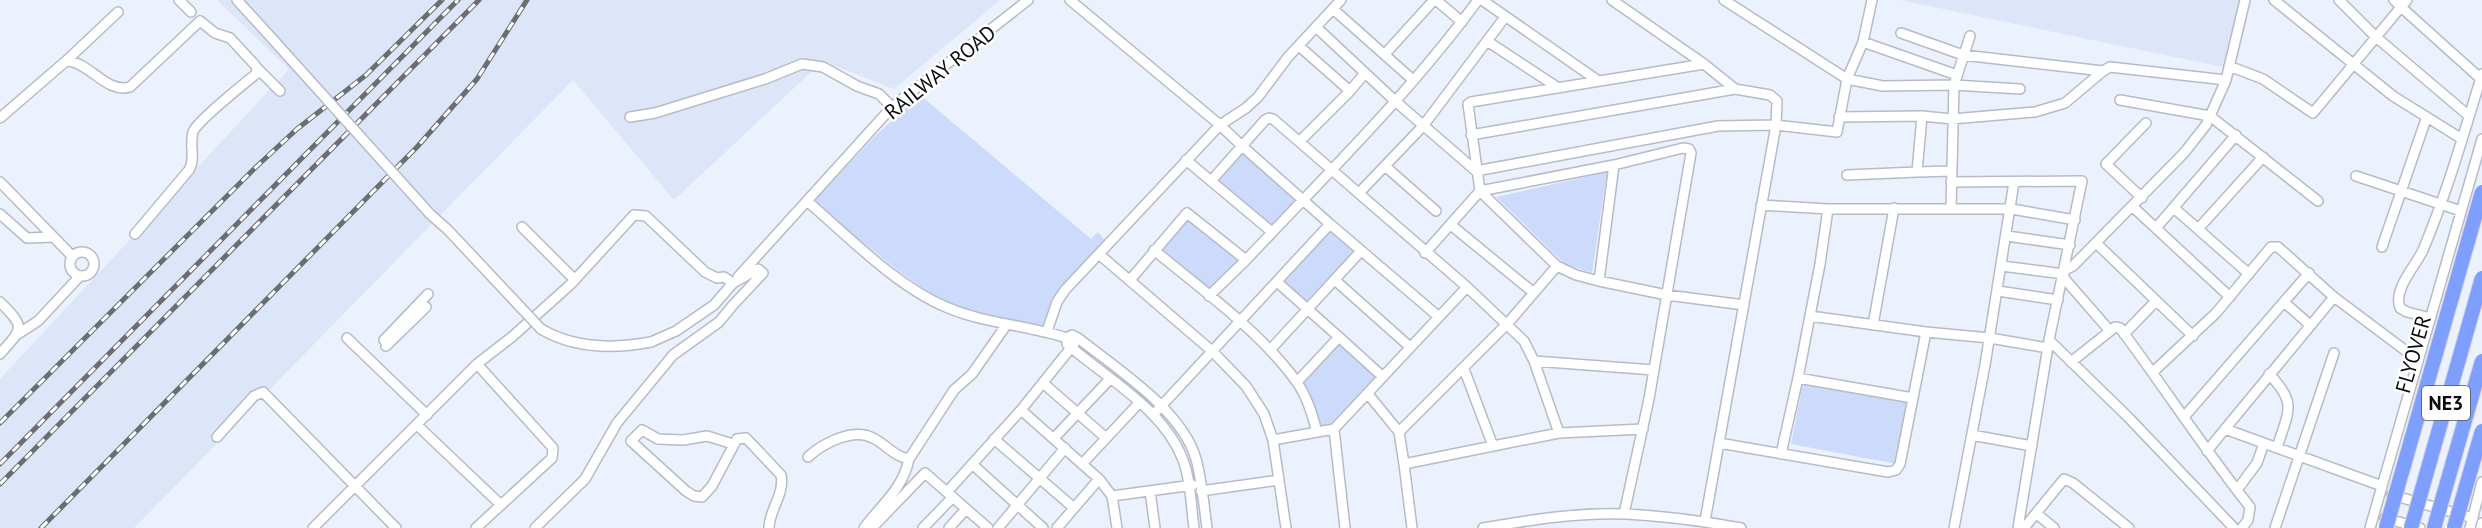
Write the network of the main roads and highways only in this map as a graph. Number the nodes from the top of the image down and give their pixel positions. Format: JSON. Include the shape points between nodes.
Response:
{"nodes":[{"id":1,"x":2482,"y":192,"type":"edge"},
{"id":2,"x":2482,"y":278,"type":"edge"},
{"id":3,"x":2482,"y":361,"type":"edge"},
{"id":4,"x":2482,"y":431,"type":"edge"},
{"id":5,"x":2386,"y":528,"type":"edge"},
{"id":6,"x":2410,"y":528,"type":"edge"},
{"id":7,"x":2434,"y":528,"type":"edge"},
{"id":8,"x":2454,"y":528,"type":"edge"}],
"edges":[{"from":1,"to":5,"type":"highway","name":"FLYOVER","bridge":true},
{"from":2,"to":6,"type":"highway","number":"NE3","bridge":true},
{"from":3,"to":7,"type":"highway","number":"NE3","bridge":true},
{"from":4,"to":8,"type":"highway","bridge":true}]}
